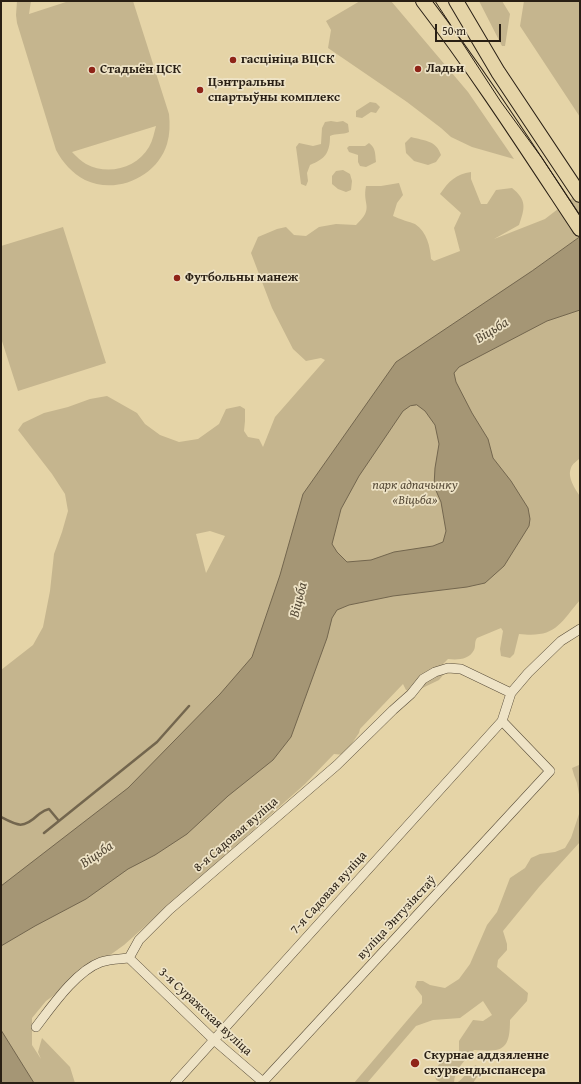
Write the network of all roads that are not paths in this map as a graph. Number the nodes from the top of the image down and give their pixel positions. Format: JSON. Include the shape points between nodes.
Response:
{"nodes":[{"id":1,"x":423,"y":1,"type":"edge"},
{"id":2,"x":456,"y":1,"type":"edge"},
{"id":3,"x":498,"y":72,"type":"junction"},
{"id":4,"x":483,"y":82,"type":"junction"},
{"id":5,"x":580,"y":195,"type":"edge"},
{"id":6,"x":580,"y":228,"type":"edge"},
{"id":7,"x":580,"y":629,"type":"edge"},
{"id":8,"x":511,"y":693,"type":"junction"},
{"id":9,"x":502,"y":721,"type":"junction"},
{"id":10,"x":129,"y":958,"type":"junction"},
{"id":11,"x":36,"y":1027,"type":"dead end"},
{"id":12,"x":214,"y":1040,"type":"junction"},
{"id":13,"x":174,"y":1083,"type":"edge"},
{"id":14,"x":263,"y":1083,"type":"edge"}],
"edges":[{"from":1,"to":4,"type":"main road"},
{"from":2,"to":3,"type":"main road"},
{"from":3,"to":4,"type":"street"},
{"from":3,"to":5,"type":"main road"},
{"from":4,"to":6,"type":"main road"},
{"from":7,"to":8,"type":"street","via":[[561,641]]},
{"from":8,"to":9,"type":"street"},
{"from":8,"to":10,"type":"street","name":"8-я Садовая вуліца","via":[[461,669],[448,668],[423,679],[411,694],[337,765],[170,910],[139,940]]},
{"from":9,"to":12,"type":"street","name":"7-я Садовая вуліца"},
{"from":9,"to":14,"type":"street","name":"вуліца Энтузіястаў","via":[[550,770]]},
{"from":10,"to":11,"type":"street","via":[[101,962],[86,970],[64,991]]},
{"from":10,"to":12,"type":"street","name":"3-я Суражская вуліца"},
{"from":12,"to":13,"type":"street","name":"7-я Садовая вуліца"},
{"from":12,"to":14,"type":"street","name":"3-я Суражская вуліца"}]}
